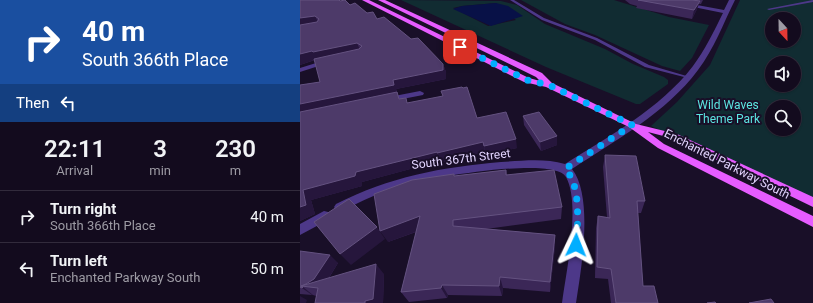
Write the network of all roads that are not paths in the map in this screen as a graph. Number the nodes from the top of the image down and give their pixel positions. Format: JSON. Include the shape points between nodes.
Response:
{"nodes":[{"id":1,"x":365,"y":0,"type":"edge"},
{"id":2,"x":381,"y":0,"type":"edge"},
{"id":3,"x":512,"y":0,"type":"edge"},
{"id":4,"x":662,"y":0,"type":"edge"},
{"id":5,"x":732,"y":0,"type":"edge"},
{"id":6,"x":813,"y":1,"type":"edge"},
{"id":7,"x":769,"y":9,"type":"dead end"},
{"id":8,"x":726,"y":12,"type":"junction"},
{"id":9,"x":337,"y":60,"type":"edge"},
{"id":10,"x":300,"y":70,"type":"edge"},
{"id":11,"x":688,"y":77,"type":"junction"},
{"id":12,"x":549,"y":85,"type":"junction"},
{"id":13,"x":420,"y":93,"type":"dead end"},
{"id":14,"x":375,"y":103,"type":"edge"},
{"id":15,"x":632,"y":125,"type":"junction"},
{"id":16,"x":565,"y":169,"type":"junction"},
{"id":17,"x":813,"y":202,"type":"edge"},
{"id":18,"x":813,"y":222,"type":"edge"},
{"id":19,"x":300,"y":230,"type":"edge"},
{"id":20,"x":569,"y":303,"type":"edge"}],
"edges":[{"from":1,"to":12,"type":"main road","name":"Enchanted Parkway South","via":[[527,80]]},
{"from":2,"to":12,"type":"main road","name":"Enchanted Parkway South","via":[[539,75]]},
{"from":3,"to":11,"type":"lane","via":[[543,19],[596,39],[647,66]]},
{"from":4,"to":8,"type":"street"},
{"from":5,"to":8,"type":"street"},
{"from":6,"to":7,"type":"lane"},
{"from":8,"to":11,"type":"street"},
{"from":9,"to":10,"type":"street"},
{"from":11,"to":15,"type":"street"},
{"from":12,"to":15,"type":"main road","name":"Enchanted Parkway South"},
{"from":13,"to":14,"type":"street"},
{"from":15,"to":16,"type":"street"},
{"from":15,"to":17,"type":"main road","name":"Enchanted Parkway South","via":[[674,136]]},
{"from":15,"to":18,"type":"main road","name":"Enchanted Parkway South","via":[[661,146]]},
{"from":16,"to":19,"type":"street","name":"South 367th Street","via":[[550,165],[506,166],[407,180],[372,192]]},
{"from":16,"to":20,"type":"street","via":[[574,183],[577,210],[576,245]]}]}
